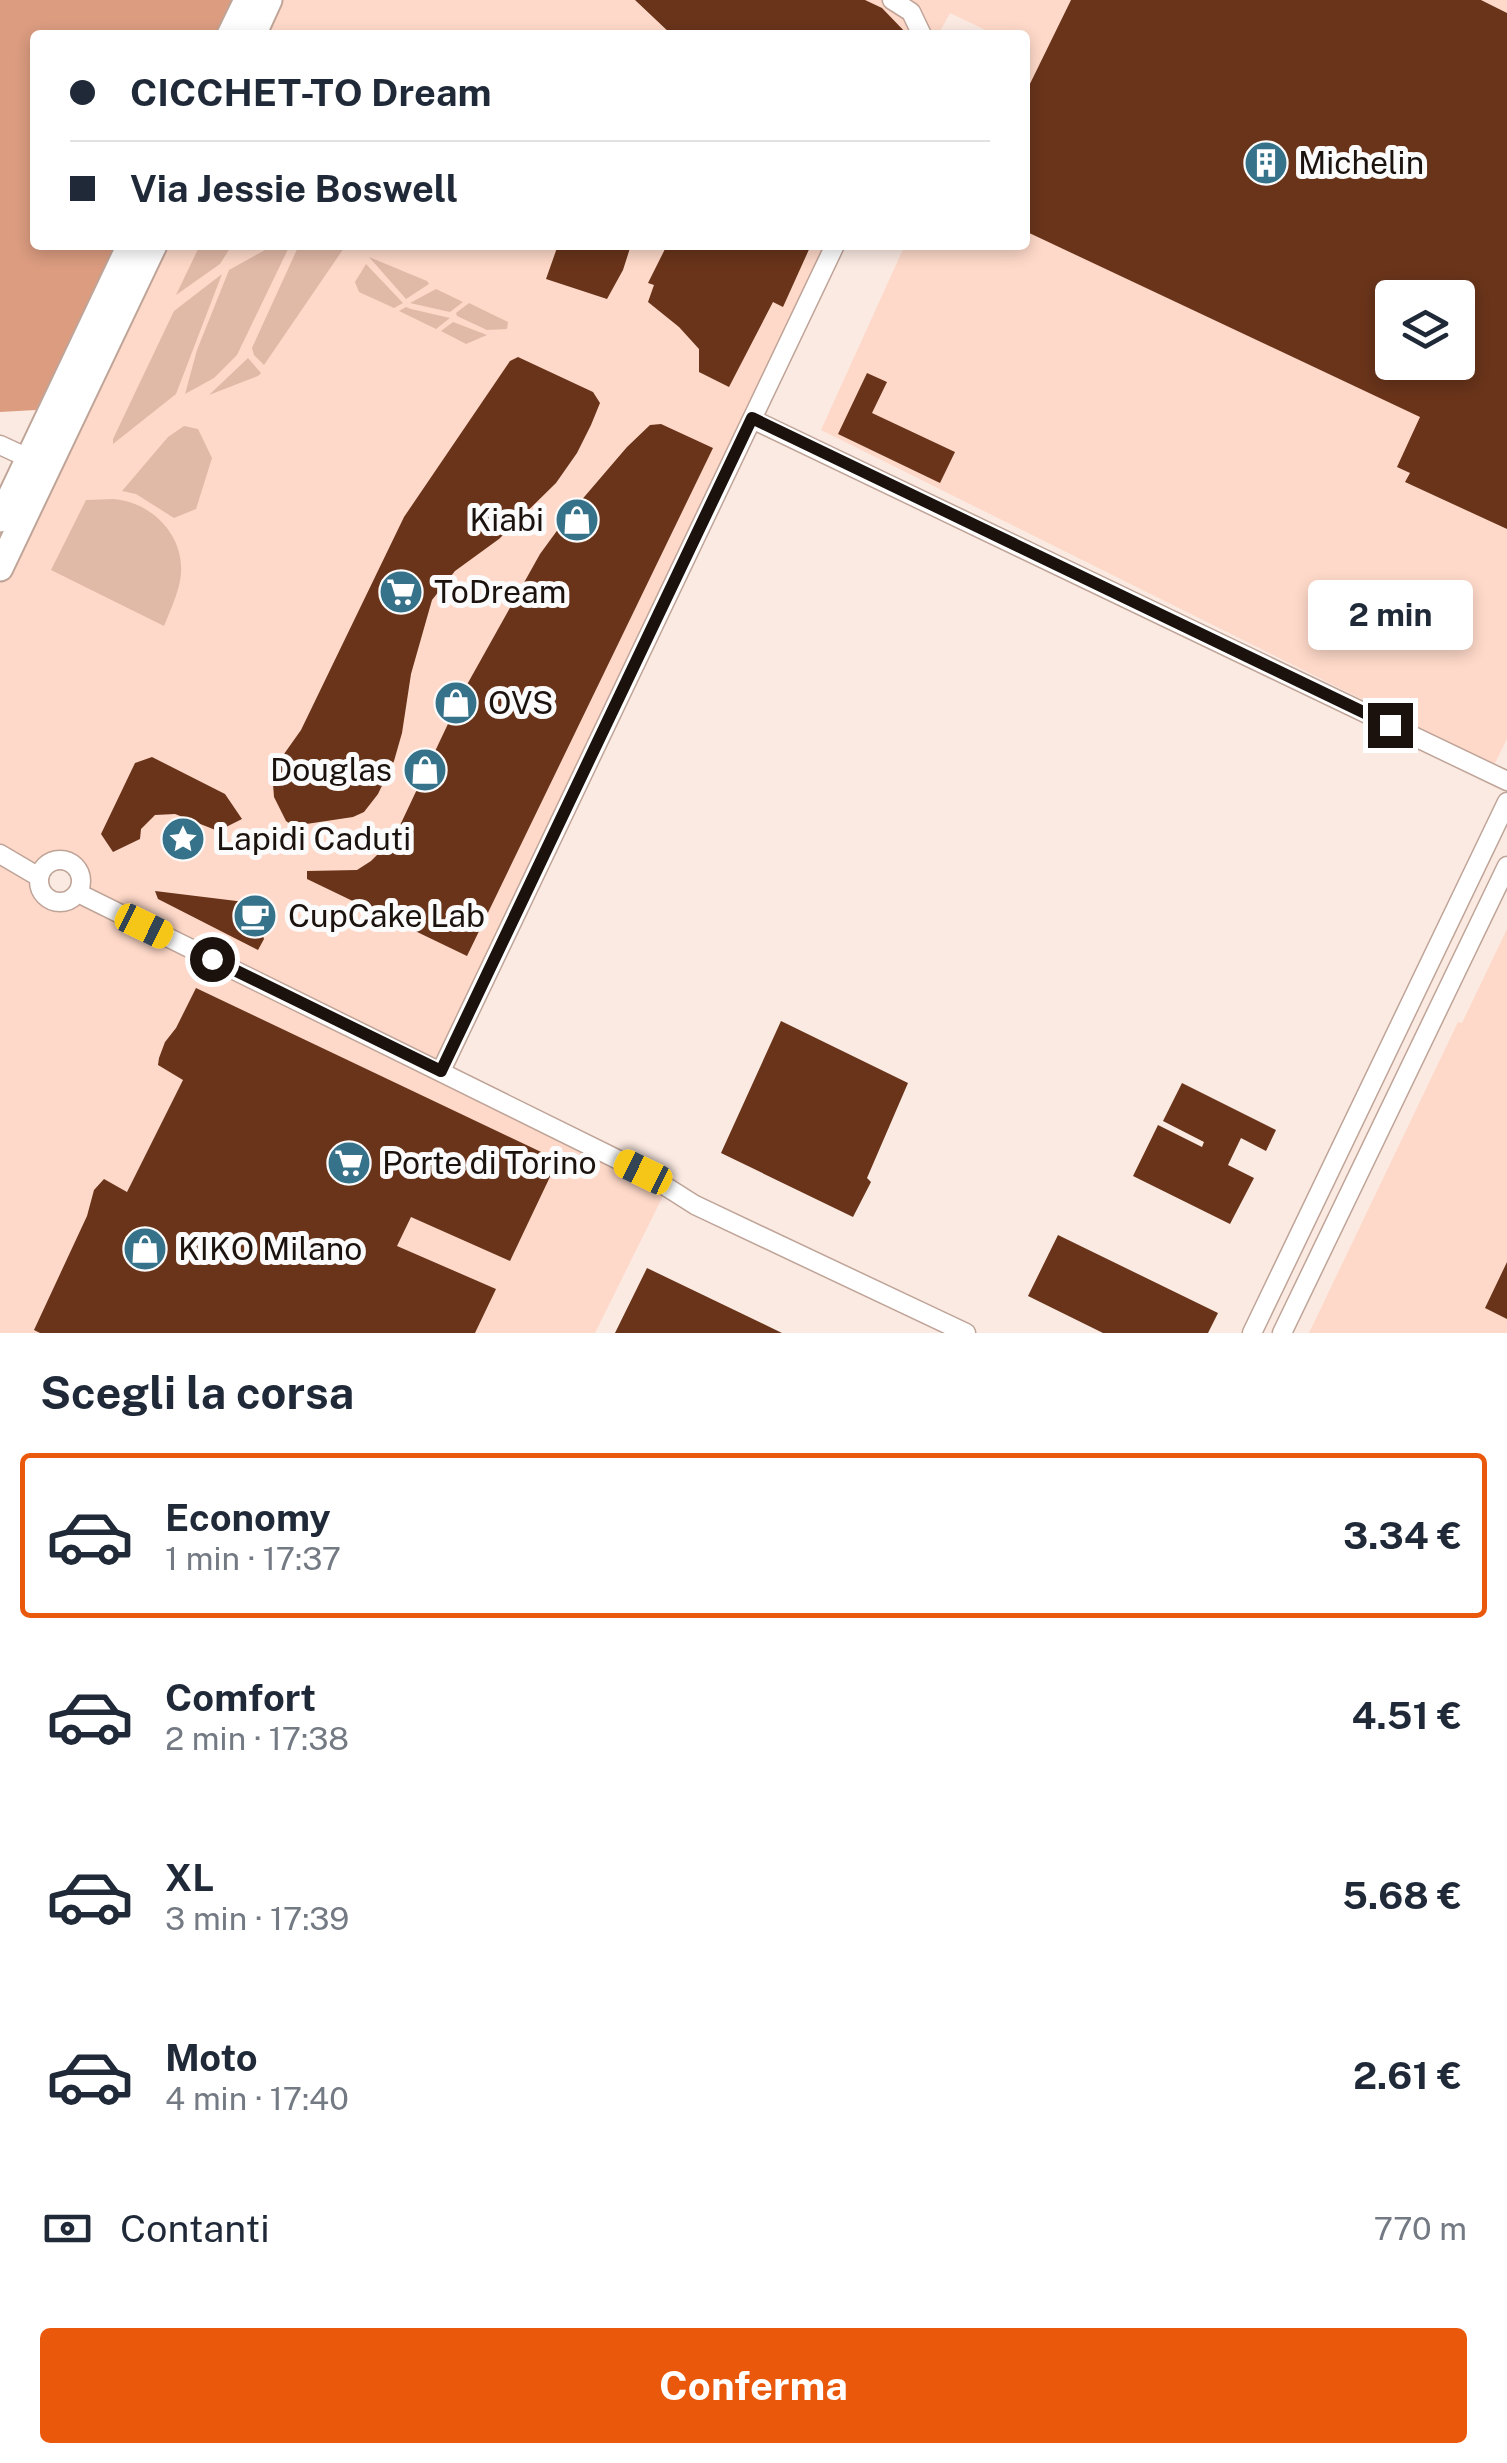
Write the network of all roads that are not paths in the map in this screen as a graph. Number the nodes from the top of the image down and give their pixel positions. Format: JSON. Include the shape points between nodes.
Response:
{"nodes":[{"id":1,"x":246,"y":0,"type":"edge"},
{"id":2,"x":269,"y":0,"type":"edge"},
{"id":3,"x":892,"y":0,"type":"edge"},
{"id":4,"x":232,"y":30,"type":"edge"},
{"id":5,"x":254,"y":30,"type":"edge"},
{"id":6,"x":920,"y":30,"type":"edge"},
{"id":7,"x":128,"y":250,"type":"edge"},
{"id":8,"x":151,"y":250,"type":"edge"},
{"id":9,"x":832,"y":250,"type":"edge"},
{"id":10,"x":752,"y":418,"type":"junction"},
{"id":11,"x":0,"y":445,"type":"edge"},
{"id":12,"x":39,"y":463,"type":"junction"},
{"id":13,"x":0,"y":518,"type":"edge"},
{"id":14,"x":0,"y":568,"type":"edge"},
{"id":15,"x":1507,"y":781,"type":"edge"},
{"id":16,"x":1507,"y":802,"type":"edge"},
{"id":17,"x":0,"y":854,"type":"edge"},
{"id":18,"x":1507,"y":866,"type":"edge"},
{"id":19,"x":39,"y":877,"type":"junction"},
{"id":20,"x":78,"y":893,"type":"junction"},
{"id":21,"x":1446,"y":928,"type":"junction"},
{"id":22,"x":1471,"y":940,"type":"junction"},
{"id":23,"x":441,"y":1071,"type":"junction"},
{"id":24,"x":966,"y":1333,"type":"edge"},
{"id":25,"x":1252,"y":1333,"type":"edge"},
{"id":26,"x":1282,"y":1333,"type":"edge"}],
"edges":[{"from":1,"to":4,"type":"main road"},
{"from":2,"to":5,"type":"main road"},
{"from":3,"to":6,"type":"street","via":[[911,12]]},
{"from":7,"to":12,"type":"main road"},
{"from":8,"to":12,"type":"main road"},
{"from":9,"to":10,"type":"street"},
{"from":10,"to":15,"type":"street"},
{"from":10,"to":23,"type":"street"},
{"from":11,"to":12,"type":"street"},
{"from":12,"to":13,"type":"main road"},
{"from":12,"to":14,"type":"main road"},
{"from":16,"to":21,"type":"street"},
{"from":17,"to":19,"type":"street"},
{"from":18,"to":22,"type":"street"},
{"from":19,"to":20,"type":"street","via":[[41,892],[54,902]]},
{"from":19,"to":20,"type":"street","via":[[48,864],[67,861],[80,875]]},
{"from":20,"to":23,"type":"street"},
{"from":21,"to":22,"type":"street"},
{"from":21,"to":25,"type":"street"},
{"from":22,"to":26,"type":"street"},
{"from":23,"to":24,"type":"street","via":[[695,1205]]}]}
